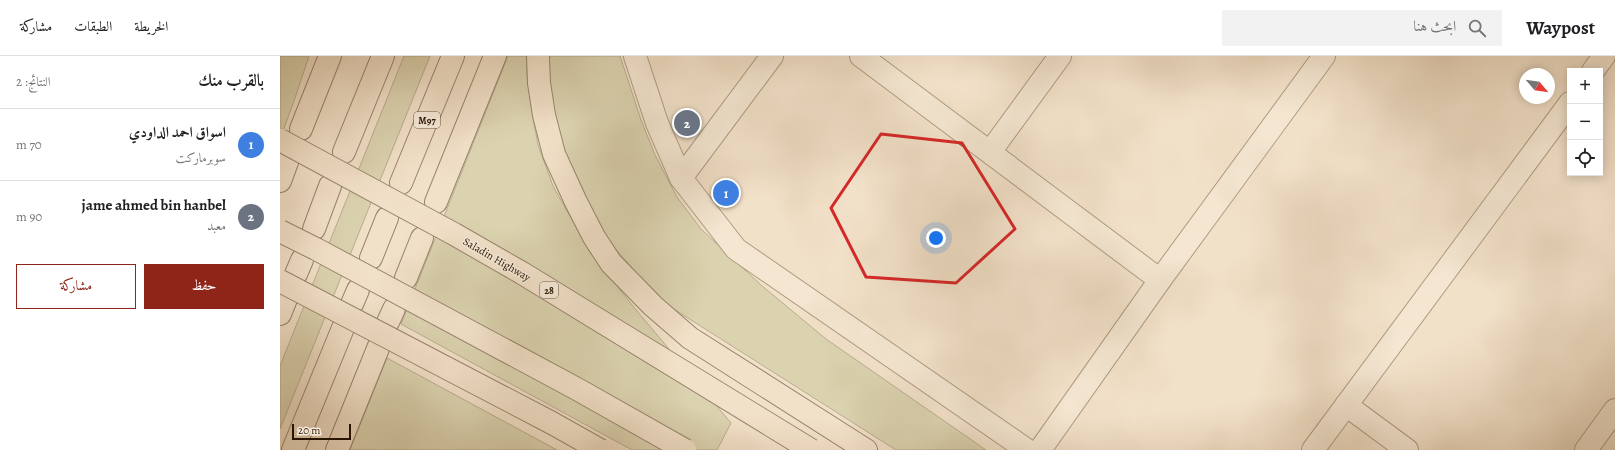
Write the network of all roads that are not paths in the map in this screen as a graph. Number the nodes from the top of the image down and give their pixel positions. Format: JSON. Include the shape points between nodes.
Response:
{"nodes":[{"id":1,"x":320,"y":56,"type":"edge"},
{"id":2,"x":330,"y":56,"type":"edge"},
{"id":3,"x":383,"y":56,"type":"edge"},
{"id":4,"x":453,"y":56,"type":"edge"},
{"id":5,"x":495,"y":56,"type":"edge"},
{"id":6,"x":538,"y":56,"type":"edge"},
{"id":7,"x":635,"y":56,"type":"edge"},
{"id":8,"x":772,"y":56,"type":"edge"},
{"id":9,"x":861,"y":56,"type":"edge"},
{"id":10,"x":1060,"y":56,"type":"edge"},
{"id":11,"x":1324,"y":56,"type":"edge"},
{"id":12,"x":1604,"y":56,"type":"edge"},
{"id":13,"x":1595,"y":68,"type":"edge"},
{"id":14,"x":1569,"y":104,"type":"edge"},
{"id":15,"x":280,"y":140,"type":"edge"},
{"id":16,"x":344,"y":152,"type":"dead end"},
{"id":17,"x":990,"y":152,"type":"junction"},
{"id":18,"x":681,"y":178,"type":"junction"},
{"id":19,"x":401,"y":183,"type":"dead end"},
{"id":20,"x":330,"y":186,"type":"dead end"},
{"id":21,"x":436,"y":202,"type":"dead end"},
{"id":22,"x":387,"y":218,"type":"dead end"},
{"id":23,"x":314,"y":229,"type":"dead end"},
{"id":24,"x":280,"y":231,"type":"edge"},
{"id":25,"x":422,"y":238,"type":"dead end"},
{"id":26,"x":371,"y":258,"type":"dead end"},
{"id":27,"x":406,"y":278,"type":"dead end"},
{"id":28,"x":1160,"y":280,"type":"junction"},
{"id":29,"x":289,"y":285,"type":"edge"},
{"id":30,"x":343,"y":328,"type":"dead end"},
{"id":31,"x":379,"y":346,"type":"dead end"},
{"id":32,"x":1346,"y":405,"type":"junction"},
{"id":33,"x":1615,"y":410,"type":"edge"},
{"id":34,"x":294,"y":450,"type":"edge"},
{"id":35,"x":337,"y":450,"type":"edge"},
{"id":36,"x":600,"y":450,"type":"edge"},
{"id":37,"x":685,"y":450,"type":"edge"},
{"id":38,"x":811,"y":450,"type":"edge"},
{"id":39,"x":866,"y":450,"type":"edge"},
{"id":40,"x":1027,"y":450,"type":"edge"},
{"id":41,"x":1040,"y":450,"type":"edge"},
{"id":42,"x":1313,"y":450,"type":"edge"},
{"id":43,"x":1407,"y":450,"type":"edge"},
{"id":44,"x":1586,"y":450,"type":"edge"}],
"edges":[{"from":1,"to":2,"type":"highway","via":[[304,120]]},
{"from":3,"to":16,"type":"highway"},
{"from":4,"to":19,"type":"highway","number":"M97"},
{"from":5,"to":21,"type":"highway"},
{"from":6,"to":39,"type":"highway","via":[[544,116],[554,154],[594,237],[611,263],[653,306],[690,338]]},
{"from":7,"to":18,"type":"street","via":[[657,123]]},
{"from":8,"to":18,"type":"street"},
{"from":9,"to":17,"type":"street"},
{"from":10,"to":17,"type":"street"},
{"from":11,"to":28,"type":"street"},
{"from":12,"to":13,"type":"street"},
{"from":14,"to":32,"type":"street"},
{"from":15,"to":38,"type":"highway","name":"Saladin Highway","number":"28","bridge":true,"via":[[508,265]]},
{"from":17,"to":28,"type":"street"},
{"from":18,"to":40,"type":"street","via":[[736,249]]},
{"from":20,"to":23,"type":"highway"},
{"from":22,"to":26,"type":"highway"},
{"from":24,"to":37,"type":"highway","bridge":true,"via":[[570,385]]},
{"from":25,"to":27,"type":"highway"},
{"from":28,"to":41,"type":"street"},
{"from":29,"to":36,"type":"highway","bridge":true},
{"from":30,"to":34,"type":"highway"},
{"from":31,"to":35,"type":"highway"},
{"from":32,"to":42,"type":"street"},
{"from":32,"to":43,"type":"street"},
{"from":33,"to":44,"type":"street"}]}
